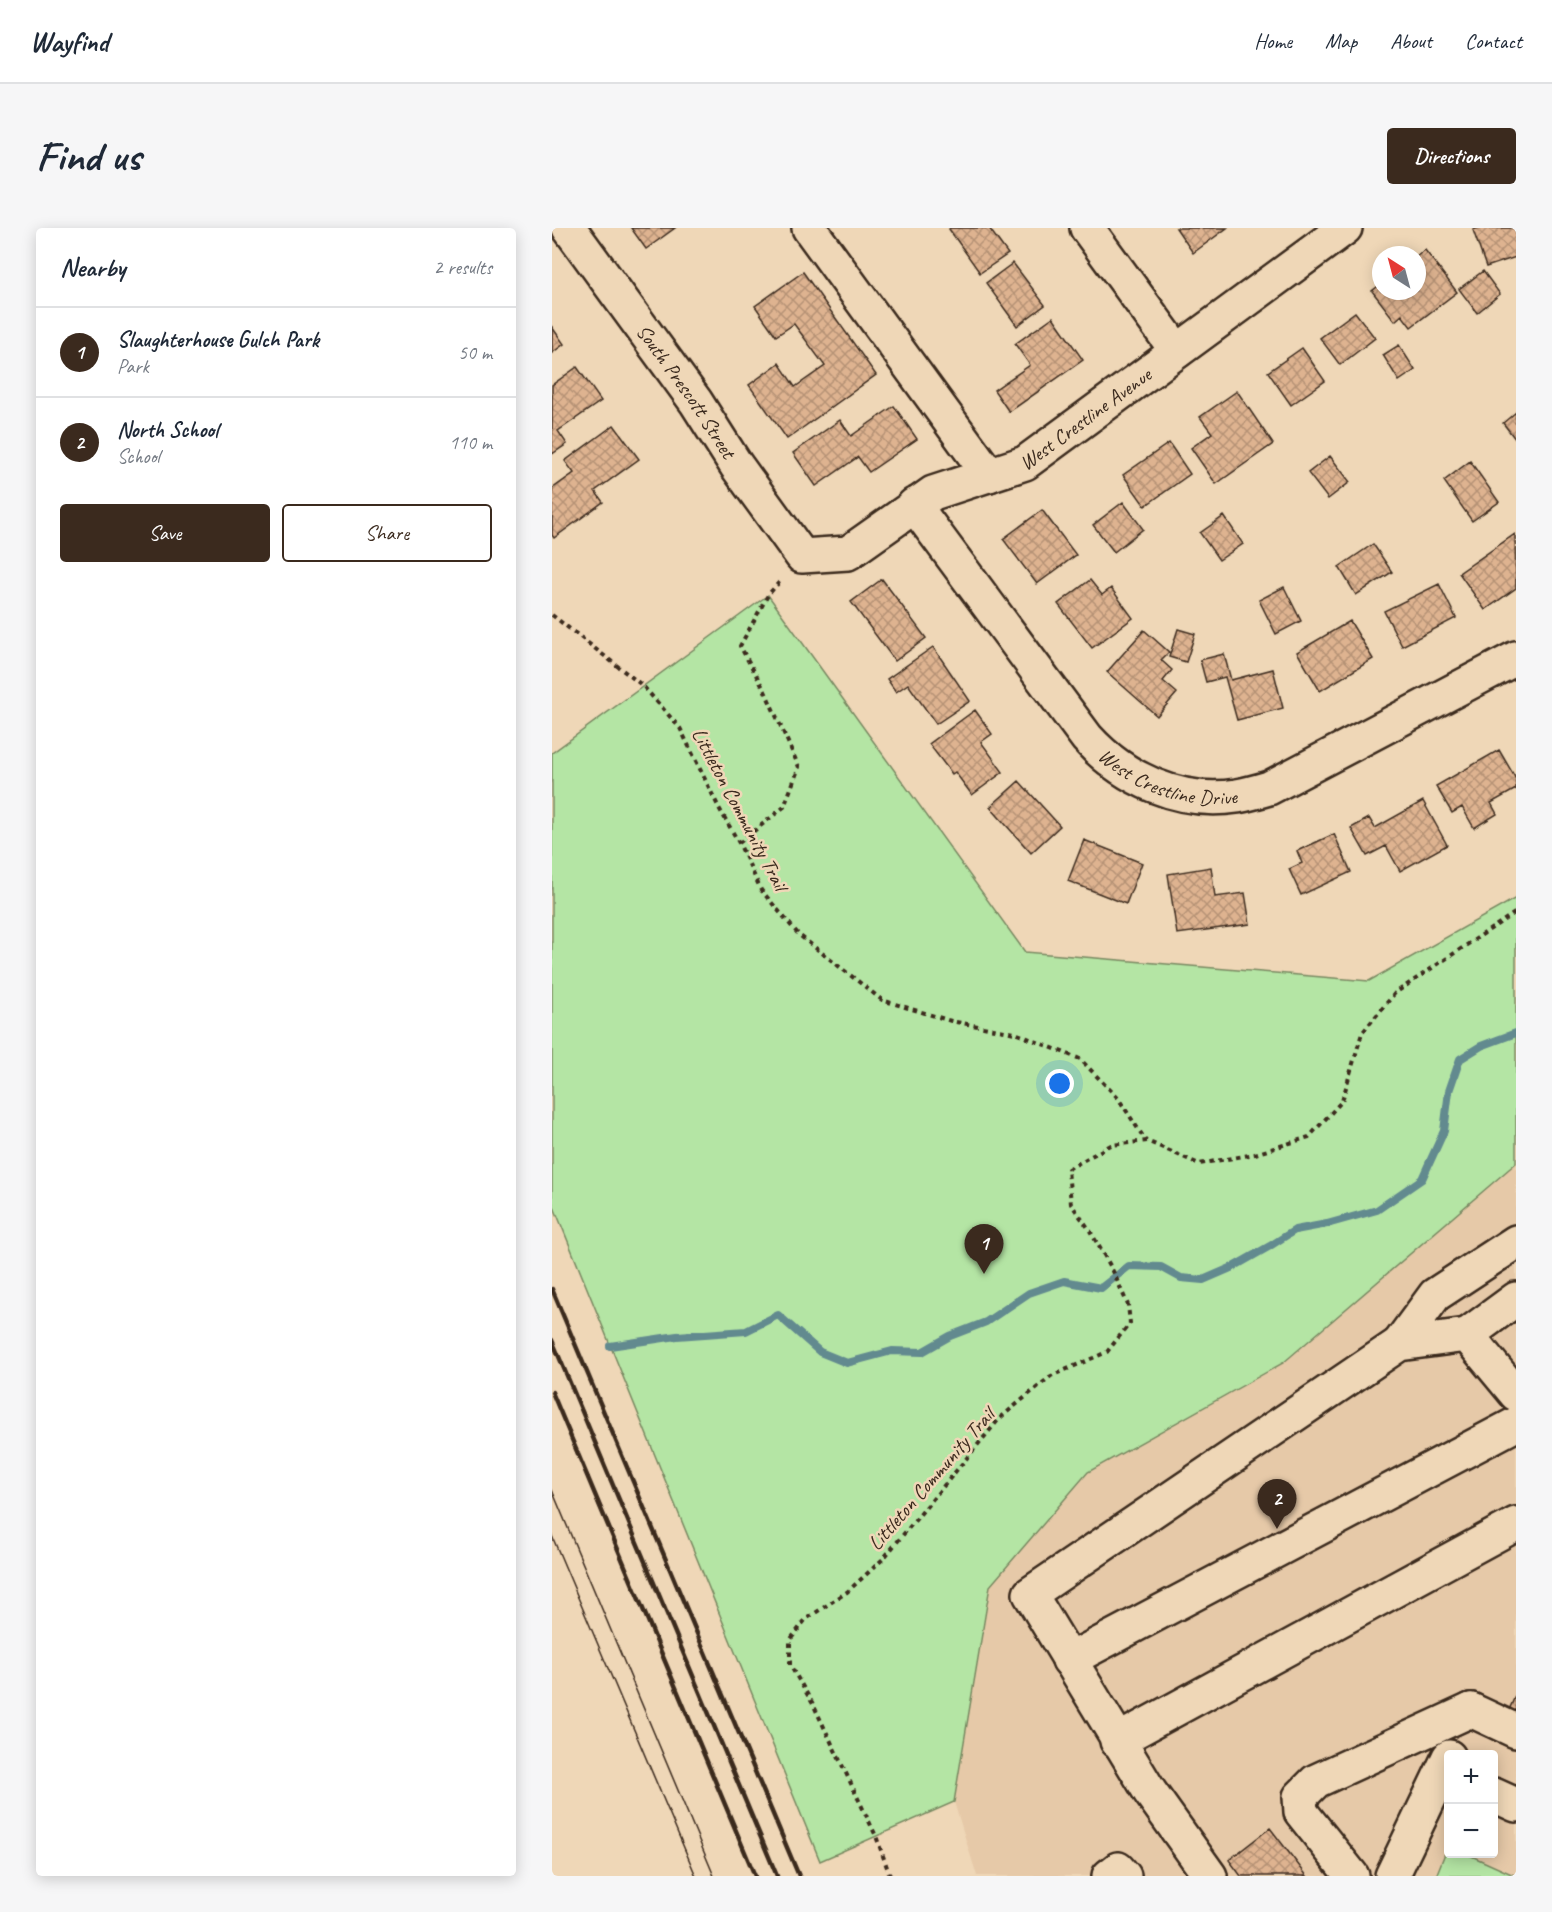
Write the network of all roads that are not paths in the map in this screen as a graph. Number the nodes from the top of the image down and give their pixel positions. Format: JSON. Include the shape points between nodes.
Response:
{"nodes":[{"id":1,"x":569,"y":228,"type":"edge"},
{"id":2,"x":809,"y":228,"type":"edge"},
{"id":3,"x":1087,"y":228,"type":"edge"},
{"id":4,"x":1343,"y":229,"type":"edge"},
{"id":5,"x":1177,"y":351,"type":"junction"},
{"id":6,"x":989,"y":475,"type":"junction"},
{"id":7,"x":914,"y":505,"type":"junction"},
{"id":8,"x":802,"y":556,"type":"joint"},
{"id":9,"x":1516,"y":658,"type":"edge"},
{"id":10,"x":1516,"y":1242,"type":"edge"},
{"id":11,"x":1516,"y":1299,"type":"edge"},
{"id":12,"x":1467,"y":1335,"type":"junction"},
{"id":13,"x":1399,"y":1344,"type":"junction"},
{"id":14,"x":1516,"y":1394,"type":"edge"},
{"id":15,"x":1516,"y":1424,"type":"edge"},
{"id":16,"x":1516,"y":1524,"type":"edge"},
{"id":17,"x":1069,"y":1660,"type":"junction"},
{"id":18,"x":1471,"y":1710,"type":"junction"},
{"id":19,"x":1516,"y":1731,"type":"edge"},
{"id":20,"x":1117,"y":1741,"type":"junction"},
{"id":21,"x":1454,"y":1750,"type":"edge"},
{"id":22,"x":1444,"y":1771,"type":"edge"},
{"id":23,"x":1498,"y":1797,"type":"edge"},
{"id":24,"x":1516,"y":1805,"type":"edge"},
{"id":25,"x":1109,"y":1876,"type":"edge"},
{"id":26,"x":1124,"y":1876,"type":"edge"},
{"id":27,"x":1210,"y":1876,"type":"edge"},
{"id":28,"x":1352,"y":1876,"type":"edge"},
{"id":29,"x":1392,"y":1876,"type":"edge"}],
"edges":[{"from":1,"to":8,"type":"street","name":"South Prescott Street"},
{"from":2,"to":6,"type":"street"},
{"from":3,"to":5,"type":"street"},
{"from":4,"to":5,"type":"street","name":"West Crestline Avenue"},
{"from":5,"to":6,"type":"street","name":"West Crestline Avenue","via":[[1025,463]]},
{"from":6,"to":7,"type":"street","name":"West Crestline Avenue","via":[[933,493]]},
{"from":7,"to":8,"type":"street","name":"West Crestline Avenue","via":[[848,553]]},
{"from":7,"to":9,"type":"street","name":"West Crestline Drive","via":[[1100,753],[1132,777],[1167,791],[1204,797],[1236,796],[1269,788]]},
{"from":10,"to":13,"type":"street","via":[[1435,1295]]},
{"from":11,"to":12,"type":"street"},
{"from":12,"to":13,"type":"street"},
{"from":12,"to":14,"type":"street"},
{"from":13,"to":17,"type":"street","via":[[1030,1594]]},
{"from":15,"to":17,"type":"street"},
{"from":16,"to":20,"type":"street"},
{"from":17,"to":20,"type":"street"},
{"from":18,"to":19,"type":"street"},
{"from":18,"to":21,"type":"street"},
{"from":18,"to":28,"type":"street","via":[[1316,1781],[1300,1797],[1301,1812]]},
{"from":20,"to":27,"type":"street"},
{"from":22,"to":29,"type":"street"},
{"from":23,"to":24,"type":"street"},
{"from":25,"to":26,"type":"street","via":[[1118,1869]]}]}
